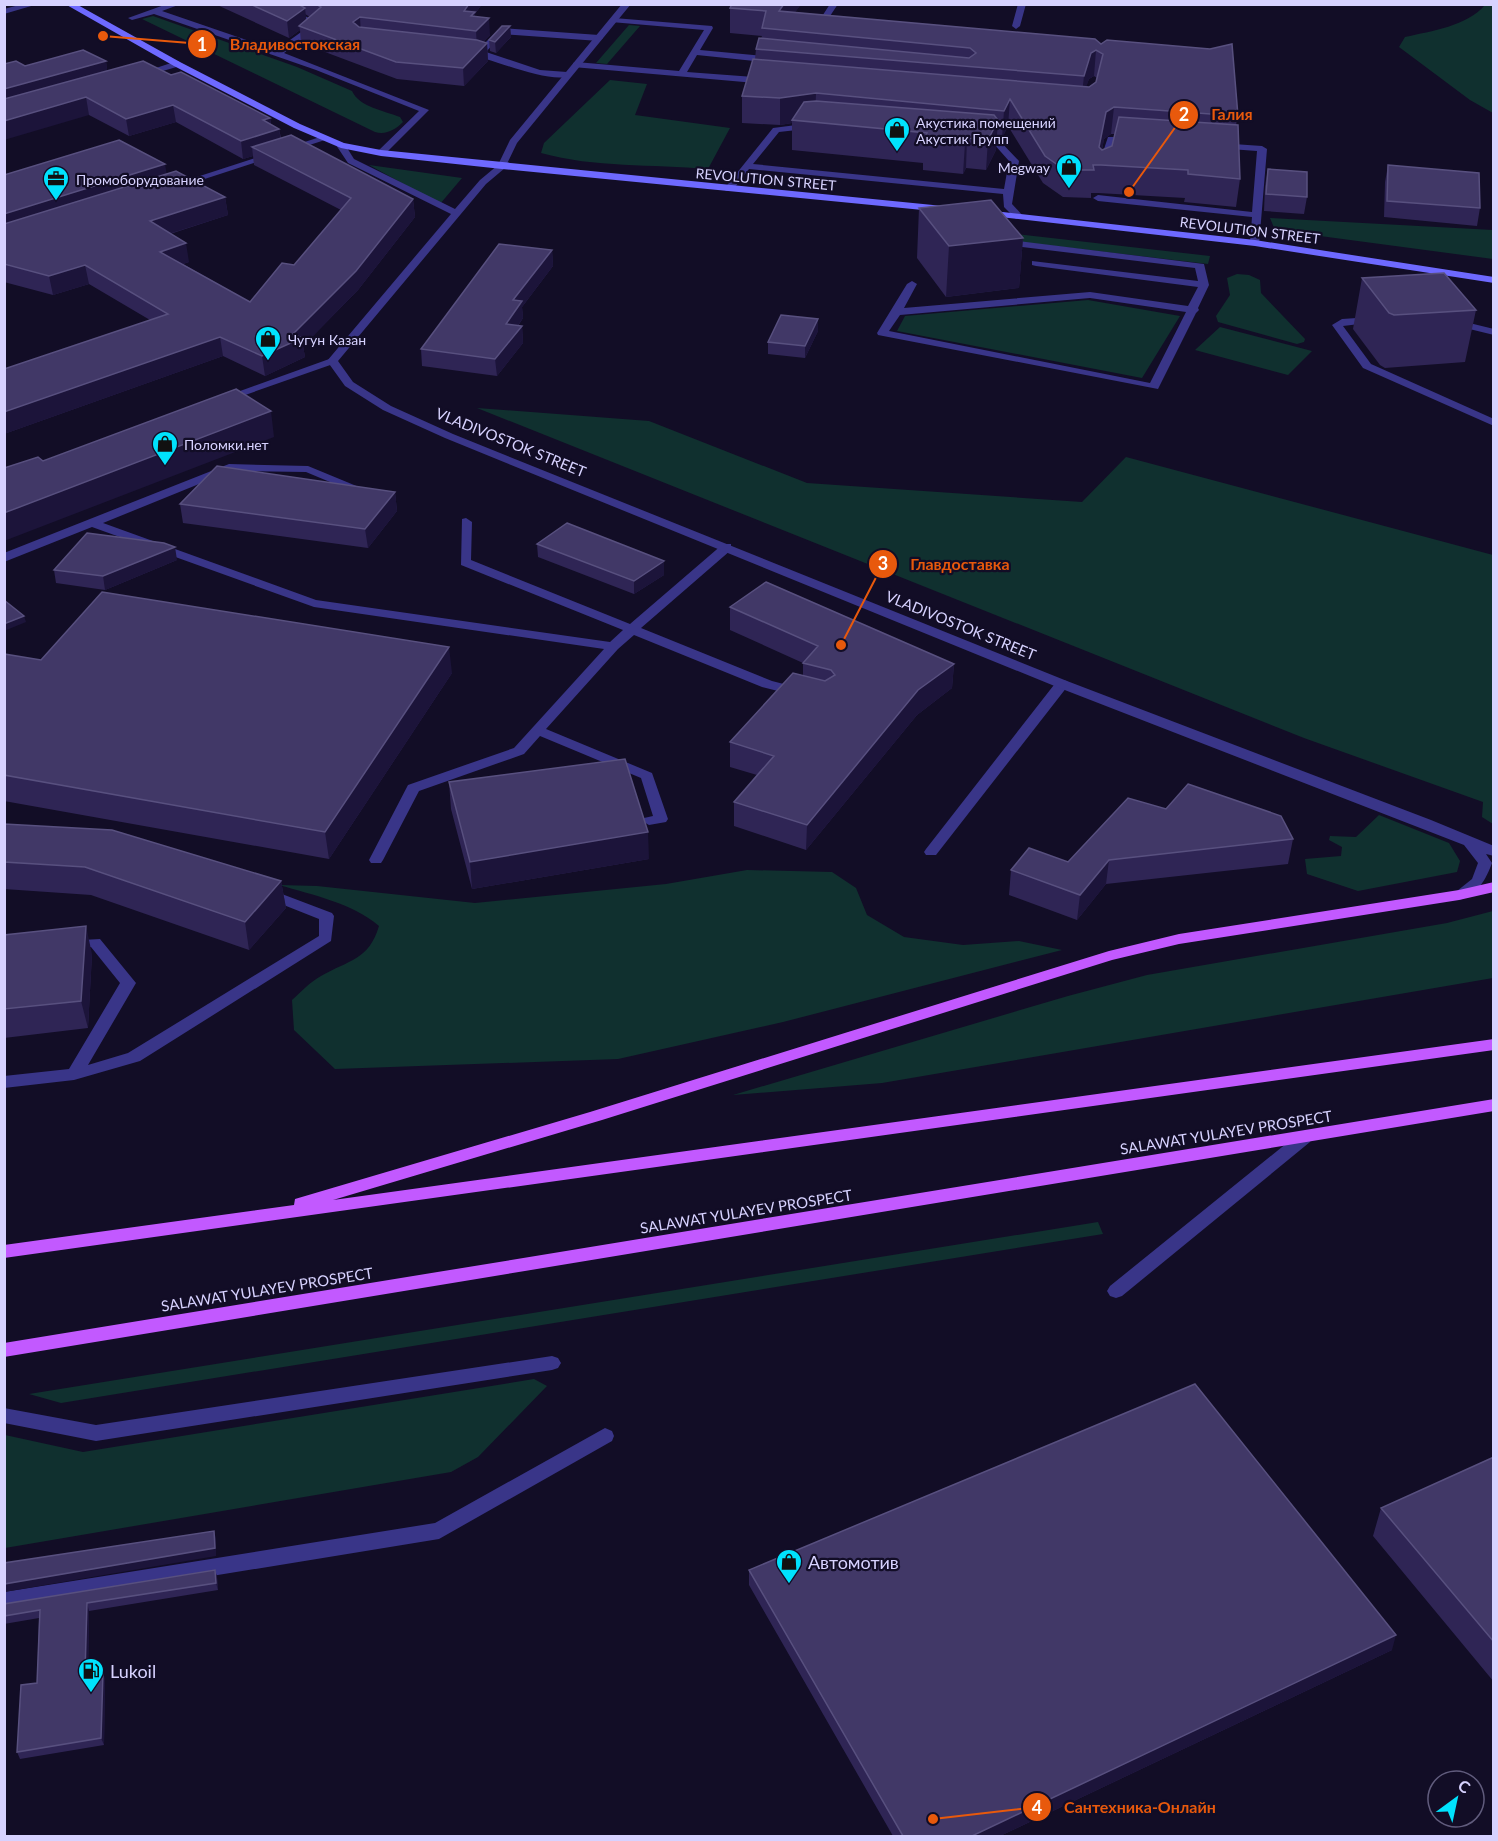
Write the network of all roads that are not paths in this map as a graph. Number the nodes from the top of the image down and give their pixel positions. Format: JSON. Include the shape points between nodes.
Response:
{"nodes":[{"id":1,"x":34,"y":4,"type":"edge"},
{"id":2,"x":69,"y":4,"type":"edge"},
{"id":3,"x":177,"y":4,"type":"edge"},
{"id":4,"x":277,"y":4,"type":"edge"},
{"id":5,"x":627,"y":4,"type":"edge"},
{"id":6,"x":834,"y":4,"type":"edge"},
{"id":7,"x":1022,"y":4,"type":"edge"},
{"id":8,"x":153,"y":11,"type":"junction"},
{"id":9,"x":4,"y":12,"type":"edge"},
{"id":10,"x":132,"y":18,"type":"dead end"},
{"id":11,"x":614,"y":20,"type":"junction"},
{"id":12,"x":846,"y":23,"type":"edge"},
{"id":13,"x":1016,"y":26,"type":"dead end"},
{"id":14,"x":599,"y":38,"type":"junction"},
{"id":15,"x":458,"y":51,"type":"edge"},
{"id":16,"x":694,"y":52,"type":"junction"},
{"id":17,"x":480,"y":53,"type":"junction"},
{"id":18,"x":277,"y":54,"type":"junction"},
{"id":19,"x":783,"y":61,"type":"edge"},
{"id":20,"x":177,"y":64,"type":"junction"},
{"id":21,"x":576,"y":65,"type":"junction"},
{"id":22,"x":681,"y":74,"type":"junction"},
{"id":23,"x":567,"y":75,"type":"junction"},
{"id":24,"x":137,"y":76,"type":"edge"},
{"id":25,"x":781,"y":82,"type":"edge"},
{"id":26,"x":826,"y":126,"type":"edge"},
{"id":27,"x":973,"y":138,"type":"edge"},
{"id":28,"x":323,"y":139,"type":"junction"},
{"id":29,"x":1146,"y":141,"type":"edge"},
{"id":30,"x":1204,"y":145,"type":"edge"},
{"id":31,"x":341,"y":146,"type":"junction"},
{"id":32,"x":381,"y":153,"type":"junction"},
{"id":33,"x":502,"y":166,"type":"junction"},
{"id":34,"x":746,"y":166,"type":"junction"},
{"id":35,"x":1102,"y":173,"type":"edge"},
{"id":36,"x":729,"y":189,"type":"junction"},
{"id":37,"x":159,"y":190,"type":"edge"},
{"id":38,"x":1008,"y":192,"type":"junction"},
{"id":39,"x":1098,"y":198,"type":"edge"},
{"id":40,"x":958,"y":211,"type":"edge"},
{"id":41,"x":969,"y":212,"type":"edge"},
{"id":42,"x":458,"y":214,"type":"junction"},
{"id":43,"x":1256,"y":215,"type":"junction"},
{"id":44,"x":1019,"y":217,"type":"junction"},
{"id":45,"x":992,"y":241,"type":"edge"},
{"id":46,"x":1255,"y":243,"type":"junction"},
{"id":47,"x":1036,"y":263,"type":"dead end"},
{"id":48,"x":1494,"y":280,"type":"edge"},
{"id":49,"x":912,"y":284,"type":"dead end"},
{"id":50,"x":1204,"y":285,"type":"junction"},
{"id":51,"x":1194,"y":310,"type":"junction"},
{"id":52,"x":897,"y":312,"type":"junction"},
{"id":53,"x":1435,"y":318,"type":"edge"},
{"id":54,"x":1385,"y":319,"type":"edge"},
{"id":55,"x":1494,"y":332,"type":"edge"},
{"id":56,"x":332,"y":361,"type":"junction"},
{"id":57,"x":208,"y":405,"type":"edge"},
{"id":58,"x":1494,"y":423,"type":"edge"},
{"id":59,"x":371,"y":494,"type":"edge"},
{"id":60,"x":466,"y":522,"type":"dead end"},
{"id":61,"x":92,"y":523,"type":"junction"},
{"id":62,"x":727,"y":547,"type":"junction"},
{"id":63,"x":4,"y":558,"type":"edge"},
{"id":64,"x":633,"y":628,"type":"junction"},
{"id":65,"x":613,"y":646,"type":"junction"},
{"id":66,"x":1062,"y":684,"type":"junction"},
{"id":67,"x":813,"y":696,"type":"edge"},
{"id":68,"x":538,"y":730,"type":"junction"},
{"id":69,"x":649,"y":821,"type":"dead end"},
{"id":70,"x":1469,"y":841,"type":"junction"},
{"id":71,"x":931,"y":852,"type":"dead end"},
{"id":72,"x":1494,"y":852,"type":"edge"},
{"id":73,"x":376,"y":860,"type":"dead end"},
{"id":74,"x":249,"y":886,"type":"edge"},
{"id":75,"x":1494,"y":887,"type":"edge"},
{"id":76,"x":1459,"y":895,"type":"junction"},
{"id":77,"x":48,"y":946,"type":"edge"},
{"id":78,"x":1494,"y":1044,"type":"edge"},
{"id":79,"x":74,"y":1074,"type":"junction"},
{"id":80,"x":4,"y":1082,"type":"edge"},
{"id":81,"x":1494,"y":1105,"type":"edge"},
{"id":82,"x":1304,"y":1138,"type":"junction"},
{"id":83,"x":249,"y":1218,"type":"junction"},
{"id":84,"x":4,"y":1252,"type":"edge"},
{"id":85,"x":1116,"y":1291,"type":"dead end"},
{"id":86,"x":4,"y":1350,"type":"edge"},
{"id":87,"x":552,"y":1363,"type":"dead end"},
{"id":88,"x":4,"y":1415,"type":"edge"},
{"id":89,"x":605,"y":1436,"type":"dead end"},
{"id":90,"x":4,"y":1600,"type":"edge"}],
"edges":[{"from":1,"to":9,"type":"street"},
{"from":2,"to":20,"type":"main road","name":"REVOLUTION STREET"},
{"from":3,"to":8,"type":"street"},
{"from":4,"to":18,"type":"street","via":[[317,25]]},
{"from":5,"to":11,"type":"street"},
{"from":6,"to":12,"type":"street","via":[[823,21]]},
{"from":7,"to":13,"type":"street"},
{"from":8,"to":10,"type":"street"},
{"from":8,"to":18,"type":"street"},
{"from":11,"to":14,"type":"street"},
{"from":11,"to":16,"type":"street","via":[[709,28]]},
{"from":14,"to":17,"type":"street","via":[[500,31]]},
{"from":14,"to":21,"type":"street"},
{"from":15,"to":17,"type":"street"},
{"from":16,"to":19,"type":"street"},
{"from":16,"to":22,"type":"street"},
{"from":17,"to":23,"type":"street","via":[[538,73]]},
{"from":18,"to":32,"type":"street","via":[[425,110]]},
{"from":20,"to":24,"type":"street"},
{"from":20,"to":28,"type":"main road","name":"REVOLUTION STREET"},
{"from":21,"to":22,"type":"street"},
{"from":21,"to":23,"type":"street"},
{"from":22,"to":25,"type":"street"},
{"from":23,"to":33,"type":"street","via":[[513,142]]},
{"from":26,"to":34,"type":"street","via":[[776,130]]},
{"from":27,"to":38,"type":"street","via":[[996,140],[1014,162]]},
{"from":28,"to":31,"type":"main road","name":"REVOLUTION STREET"},
{"from":28,"to":37,"type":"street"},
{"from":29,"to":35,"type":"street","via":[[1111,138]]},
{"from":30,"to":43,"type":"street","via":[[1262,149]]},
{"from":31,"to":32,"type":"main road","name":"REVOLUTION STREET"},
{"from":31,"to":42,"type":"street","via":[[351,161]]},
{"from":32,"to":33,"type":"main road","name":"REVOLUTION STREET"},
{"from":33,"to":36,"type":"main road","name":"REVOLUTION STREET"},
{"from":33,"to":42,"type":"street","via":[[483,182]]},
{"from":34,"to":36,"type":"street"},
{"from":34,"to":38,"type":"street"},
{"from":36,"to":40,"type":"main road","name":"REVOLUTION STREET"},
{"from":38,"to":44,"type":"street","via":[[1007,205]]},
{"from":39,"to":43,"type":"street"},
{"from":41,"to":44,"type":"main road","name":"REVOLUTION STREET"},
{"from":42,"to":56,"type":"street"},
{"from":43,"to":46,"type":"street"},
{"from":44,"to":46,"type":"main road","name":"REVOLUTION STREET"},
{"from":45,"to":50,"type":"street","via":[[1200,266]]},
{"from":46,"to":48,"type":"main road","name":"REVOLUTION STREET"},
{"from":47,"to":50,"type":"street"},
{"from":49,"to":52,"type":"street"},
{"from":50,"to":51,"type":"street"},
{"from":51,"to":52,"type":"street","via":[[1090,295]]},
{"from":51,"to":52,"type":"street","via":[[1154,387],[882,333]]},
{"from":53,"to":55,"type":"street"},
{"from":54,"to":58,"type":"street","via":[[1337,325],[1367,366]]},
{"from":56,"to":57,"type":"street"},
{"from":56,"to":62,"type":"street","name":"VLADIVOSTOK STREET","via":[[349,384],[387,408]]},
{"from":59,"to":61,"type":"street","via":[[308,469],[229,467]]},
{"from":60,"to":64,"type":"street","via":[[465,562]]},
{"from":61,"to":63,"type":"street"},
{"from":61,"to":65,"type":"street","via":[[314,603]]},
{"from":62,"to":64,"type":"street"},
{"from":62,"to":66,"type":"street","name":"VLADIVOSTOK STREET"},
{"from":64,"to":65,"type":"street"},
{"from":64,"to":67,"type":"street","via":[[767,684]]},
{"from":65,"to":68,"type":"street"},
{"from":66,"to":70,"type":"street","name":"VLADIVOSTOK STREET"},
{"from":66,"to":71,"type":"street"},
{"from":68,"to":69,"type":"street","via":[[647,776],[661,819]]},
{"from":68,"to":73,"type":"street","via":[[519,751],[413,788]]},
{"from":70,"to":72,"type":"street","name":"VLADIVOSTOK STREET"},
{"from":70,"to":76,"type":"street","via":[[1485,863],[1478,881]]},
{"from":74,"to":79,"type":"street","via":[[327,916],[326,938],[134,1058]]},
{"from":75,"to":76,"type":"main road"},
{"from":76,"to":83,"type":"main road","via":[[1179,939],[1109,956]]},
{"from":77,"to":79,"type":"street","via":[[96,942],[128,983]]},
{"from":78,"to":83,"type":"main road"},
{"from":79,"to":80,"type":"street"},
{"from":81,"to":82,"type":"main road","name":"SALAWAT YULAYEV PROSPECT"},
{"from":82,"to":85,"type":"street"},
{"from":82,"to":86,"type":"main road","name":"SALAWAT YULAYEV PROSPECT"},
{"from":83,"to":84,"type":"main road"},
{"from":87,"to":88,"type":"street","via":[[96,1433]]},
{"from":89,"to":90,"type":"street","via":[[439,1531]]}]}
